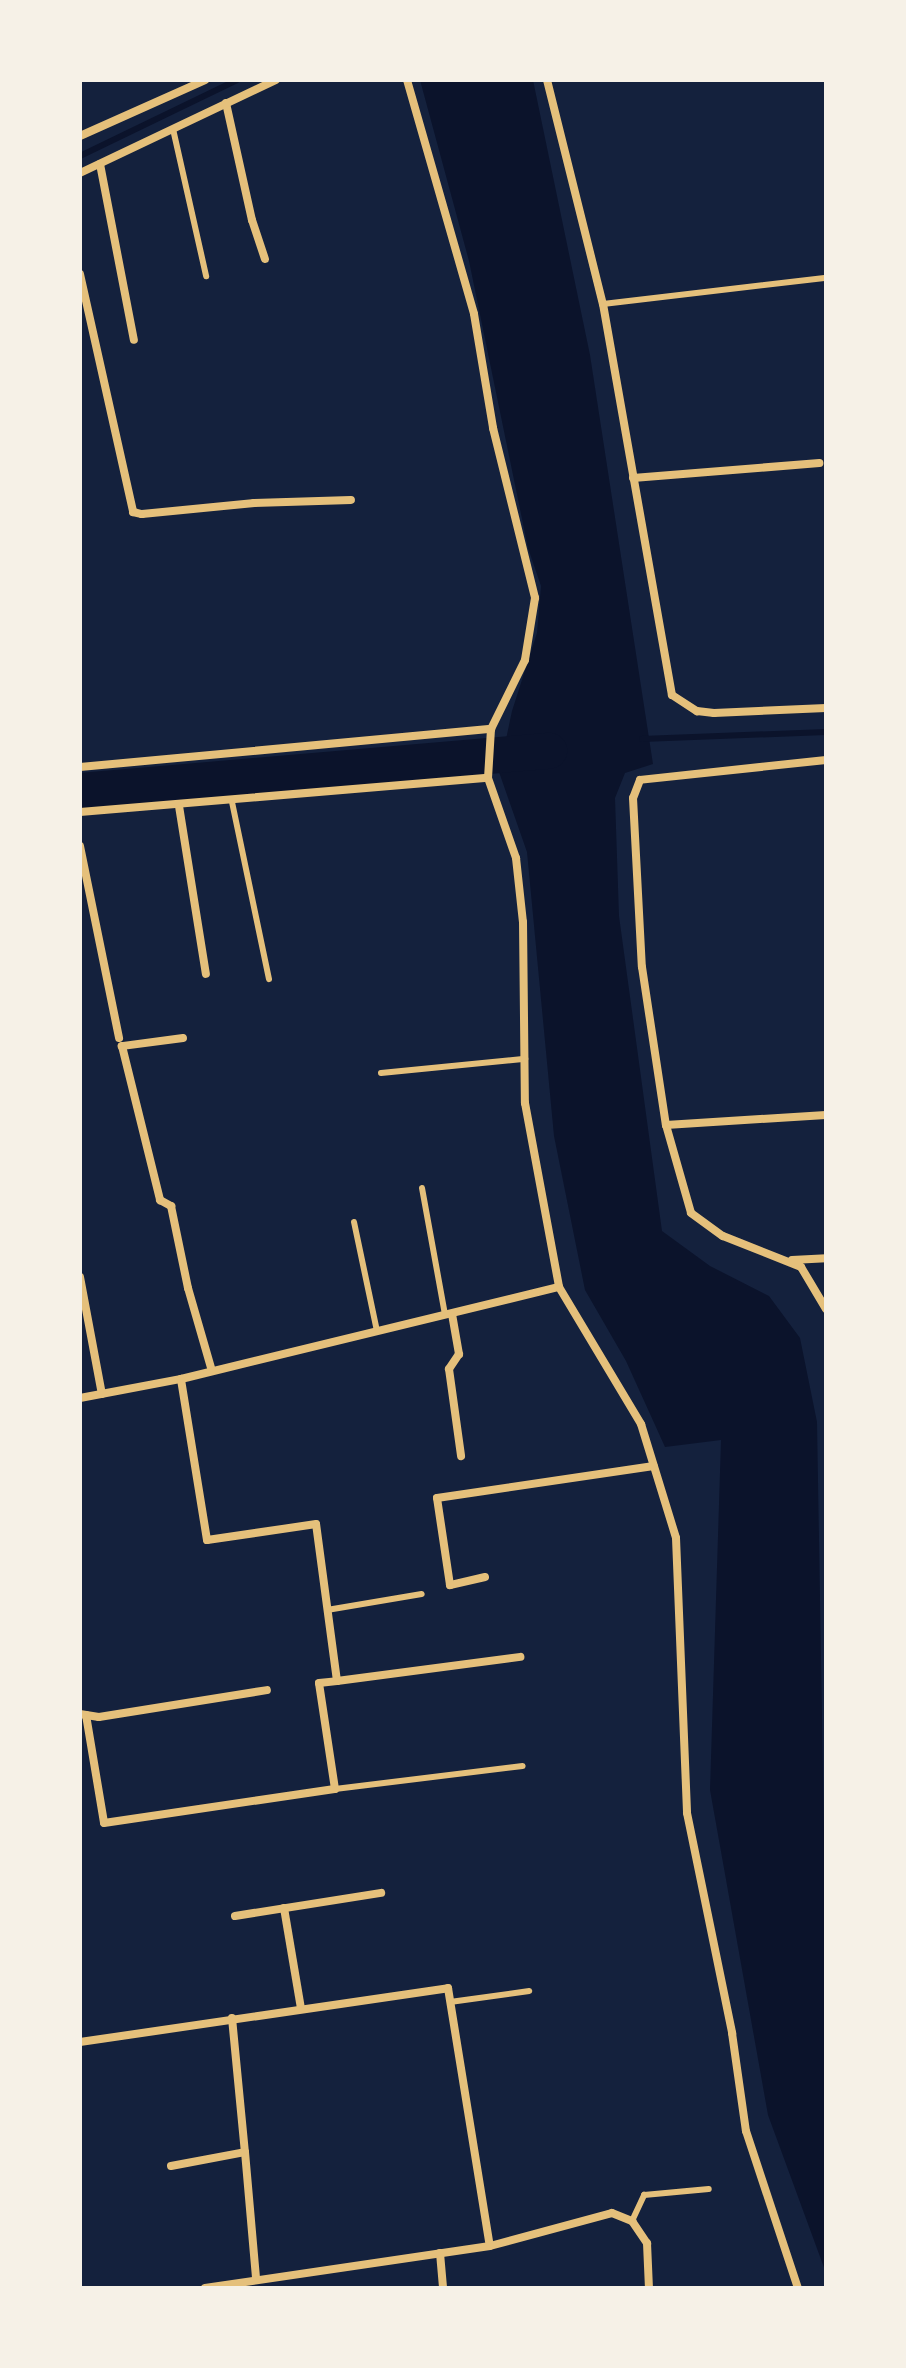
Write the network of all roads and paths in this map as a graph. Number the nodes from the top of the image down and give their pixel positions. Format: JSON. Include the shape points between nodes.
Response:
{"nodes":[{"id":1,"x":205,"y":80,"type":"edge"},
{"id":2,"x":276,"y":80,"type":"edge"},
{"id":3,"x":407,"y":80,"type":"edge"},
{"id":4,"x":547,"y":80,"type":"edge"},
{"id":5,"x":226,"y":103,"type":"junction"},
{"id":6,"x":173,"y":129,"type":"junction"},
{"id":7,"x":80,"y":136,"type":"edge"},
{"id":8,"x":100,"y":164,"type":"junction"},
{"id":9,"x":80,"y":173,"type":"edge"},
{"id":10,"x":265,"y":259,"type":"dead end"},
{"id":11,"x":80,"y":274,"type":"edge"},
{"id":12,"x":206,"y":276,"type":"dead end"},
{"id":13,"x":826,"y":278,"type":"edge"},
{"id":14,"x":603,"y":304,"type":"junction"},
{"id":15,"x":134,"y":340,"type":"dead end"},
{"id":16,"x":819,"y":463,"type":"dead end"},
{"id":17,"x":633,"y":478,"type":"junction"},
{"id":18,"x":351,"y":500,"type":"dead end"},
{"id":19,"x":826,"y":708,"type":"edge"},
{"id":20,"x":491,"y":729,"type":"junction"},
{"id":21,"x":826,"y":760,"type":"edge"},
{"id":22,"x":80,"y":767,"type":"edge"},
{"id":23,"x":488,"y":778,"type":"junction"},
{"id":24,"x":232,"y":802,"type":"junction"},
{"id":25,"x":179,"y":806,"type":"junction"},
{"id":26,"x":80,"y":812,"type":"edge"},
{"id":27,"x":80,"y":846,"type":"edge"},
{"id":28,"x":206,"y":974,"type":"dead end"},
{"id":29,"x":269,"y":979,"type":"dead end"},
{"id":30,"x":119,"y":1038,"type":"dead end"},
{"id":31,"x":183,"y":1038,"type":"dead end"},
{"id":32,"x":525,"y":1059,"type":"junction"},
{"id":33,"x":381,"y":1073,"type":"dead end"},
{"id":34,"x":826,"y":1115,"type":"edge"},
{"id":35,"x":666,"y":1125,"type":"junction"},
{"id":36,"x":422,"y":1188,"type":"dead end"},
{"id":37,"x":354,"y":1222,"type":"dead end"},
{"id":38,"x":826,"y":1258,"type":"edge"},
{"id":39,"x":787,"y":1260,"type":"junction"},
{"id":40,"x":80,"y":1277,"type":"edge"},
{"id":41,"x":559,"y":1287,"type":"junction"},
{"id":42,"x":826,"y":1309,"type":"edge"},
{"id":43,"x":450,"y":1317,"type":"junction"},
{"id":44,"x":377,"y":1331,"type":"junction"},
{"id":45,"x":212,"y":1371,"type":"junction"},
{"id":46,"x":181,"y":1379,"type":"junction"},
{"id":47,"x":102,"y":1394,"type":"junction"},
{"id":48,"x":80,"y":1398,"type":"edge"},
{"id":49,"x":461,"y":1456,"type":"dead end"},
{"id":50,"x":654,"y":1466,"type":"junction"},
{"id":51,"x":485,"y":1577,"type":"dead end"},
{"id":52,"x":422,"y":1594,"type":"dead end"},
{"id":53,"x":327,"y":1610,"type":"junction"},
{"id":54,"x":520,"y":1657,"type":"dead end"},
{"id":55,"x":337,"y":1681,"type":"junction"},
{"id":56,"x":267,"y":1690,"type":"dead end"},
{"id":57,"x":83,"y":1715,"type":"edge"},
{"id":58,"x":523,"y":1766,"type":"dead end"},
{"id":59,"x":335,"y":1789,"type":"junction"},
{"id":60,"x":381,"y":1893,"type":"dead end"},
{"id":61,"x":284,"y":1908,"type":"junction"},
{"id":62,"x":235,"y":1916,"type":"dead end"},
{"id":63,"x":529,"y":1991,"type":"dead end"},
{"id":64,"x":450,"y":2002,"type":"junction"},
{"id":65,"x":301,"y":2008,"type":"junction"},
{"id":66,"x":232,"y":2018,"type":"junction"},
{"id":67,"x":80,"y":2042,"type":"edge"},
{"id":68,"x":245,"y":2152,"type":"junction"},
{"id":69,"x":171,"y":2166,"type":"dead end"},
{"id":70,"x":709,"y":2189,"type":"dead end"},
{"id":71,"x":632,"y":2221,"type":"junction"},
{"id":72,"x":490,"y":2246,"type":"junction"},
{"id":73,"x":440,"y":2253,"type":"junction"},
{"id":74,"x":256,"y":2278,"type":"junction"},
{"id":75,"x":205,"y":2288,"type":"edge"},
{"id":76,"x":443,"y":2288,"type":"edge"},
{"id":77,"x":649,"y":2288,"type":"edge"},
{"id":78,"x":798,"y":2288,"type":"edge"}],
"edges":[{"from":1,"to":7,"type":"street"},
{"from":2,"to":5,"type":"street"},
{"from":3,"to":20,"type":"street","via":[[474,314],[493,428],[535,598],[525,660]]},
{"from":4,"to":14,"type":"street"},
{"from":5,"to":6,"type":"street"},
{"from":5,"to":10,"type":"street"},
{"from":6,"to":8,"type":"street"},
{"from":6,"to":12,"type":"lane"},
{"from":8,"to":9,"type":"street"},
{"from":8,"to":15,"type":"street"},
{"from":11,"to":18,"type":"street","via":[[133,512]]},
{"from":13,"to":14,"type":"lane"},
{"from":14,"to":17,"type":"street"},
{"from":16,"to":17,"type":"street"},
{"from":17,"to":19,"type":"street","via":[[672,695],[697,711],[714,713]]},
{"from":20,"to":22,"type":"street"},
{"from":20,"to":23,"type":"street"},
{"from":21,"to":35,"type":"street","via":[[640,780],[633,798],[642,967]]},
{"from":23,"to":24,"type":"street"},
{"from":23,"to":32,"type":"street","via":[[516,858],[523,922]]},
{"from":24,"to":25,"type":"street"},
{"from":24,"to":29,"type":"lane"},
{"from":25,"to":26,"type":"street"},
{"from":25,"to":28,"type":"street"},
{"from":27,"to":30,"type":"street"},
{"from":31,"to":45,"type":"street","via":[[122,1046],[160,1200],[171,1206]]},
{"from":32,"to":33,"type":"lane"},
{"from":32,"to":41,"type":"street","via":[[525,1103]]},
{"from":34,"to":35,"type":"street"},
{"from":35,"to":39,"type":"street","via":[[691,1213],[723,1236]]},
{"from":36,"to":43,"type":"lane"},
{"from":37,"to":44,"type":"lane"},
{"from":38,"to":39,"type":"street"},
{"from":39,"to":42,"type":"street","via":[[801,1267]]},
{"from":40,"to":47,"type":"street"},
{"from":41,"to":43,"type":"street"},
{"from":41,"to":50,"type":"street","via":[[641,1424]]},
{"from":43,"to":44,"type":"street"},
{"from":43,"to":49,"type":"street","via":[[459,1354],[449,1369]]},
{"from":44,"to":45,"type":"street"},
{"from":45,"to":46,"type":"street"},
{"from":46,"to":47,"type":"street"},
{"from":46,"to":53,"type":"street","via":[[207,1540],[316,1524]]},
{"from":47,"to":48,"type":"street"},
{"from":50,"to":51,"type":"street","via":[[437,1498],[450,1585]]},
{"from":50,"to":78,"type":"street","via":[[676,1538],[687,1813],[732,2033],[746,2131]]},
{"from":52,"to":53,"type":"lane"},
{"from":53,"to":55,"type":"street"},
{"from":54,"to":55,"type":"street"},
{"from":55,"to":59,"type":"street","via":[[319,1683]]},
{"from":56,"to":57,"type":"street","via":[[99,1717]]},
{"from":57,"to":59,"type":"street","via":[[104,1823]]},
{"from":58,"to":59,"type":"lane"},
{"from":60,"to":61,"type":"street"},
{"from":61,"to":62,"type":"street"},
{"from":61,"to":65,"type":"street"},
{"from":63,"to":64,"type":"lane"},
{"from":64,"to":65,"type":"street","via":[[448,1988]]},
{"from":64,"to":72,"type":"street"},
{"from":65,"to":66,"type":"street"},
{"from":66,"to":67,"type":"street"},
{"from":66,"to":68,"type":"street"},
{"from":68,"to":69,"type":"street"},
{"from":68,"to":74,"type":"street"},
{"from":70,"to":71,"type":"lane","via":[[644,2195]]},
{"from":71,"to":72,"type":"street","via":[[612,2213]]},
{"from":71,"to":77,"type":"street","via":[[647,2243]]},
{"from":72,"to":73,"type":"street"},
{"from":73,"to":74,"type":"street"},
{"from":73,"to":76,"type":"street"},
{"from":74,"to":75,"type":"street"}]}
